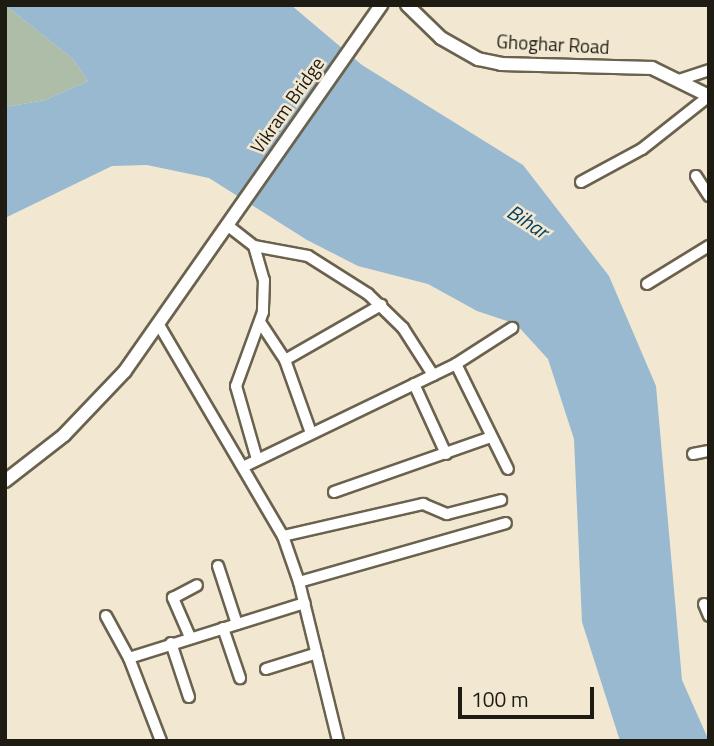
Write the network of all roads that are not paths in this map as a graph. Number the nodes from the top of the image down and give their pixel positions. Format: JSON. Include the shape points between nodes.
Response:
{"nodes":[{"id":1,"x":381,"y":5,"type":"edge"},
{"id":2,"x":407,"y":5,"type":"edge"},
{"id":3,"x":709,"y":70,"type":"edge"},
{"id":4,"x":679,"y":80,"type":"junction"},
{"id":5,"x":707,"y":100,"type":"edge"},
{"id":6,"x":696,"y":176,"type":"dead end"},
{"id":7,"x":580,"y":182,"type":"dead end"},
{"id":8,"x":709,"y":197,"type":"edge"},
{"id":9,"x":230,"y":220,"type":"junction"},
{"id":10,"x":254,"y":246,"type":"junction"},
{"id":11,"x":709,"y":246,"type":"edge"},
{"id":12,"x":647,"y":284,"type":"dead end"},
{"id":13,"x":382,"y":305,"type":"junction"},
{"id":14,"x":260,"y":322,"type":"junction"},
{"id":15,"x":159,"y":324,"type":"junction"},
{"id":16,"x":512,"y":328,"type":"dead end"},
{"id":17,"x":285,"y":359,"type":"junction"},
{"id":18,"x":456,"y":365,"type":"junction"},
{"id":19,"x":433,"y":375,"type":"junction"},
{"id":20,"x":414,"y":384,"type":"junction"},
{"id":21,"x":312,"y":433,"type":"junction"},
{"id":22,"x":491,"y":437,"type":"junction"},
{"id":23,"x":708,"y":453,"type":"edge"},
{"id":24,"x":446,"y":454,"type":"junction"},
{"id":25,"x":693,"y":454,"type":"dead end"},
{"id":26,"x":257,"y":458,"type":"junction"},
{"id":27,"x":245,"y":466,"type":"junction"},
{"id":28,"x":508,"y":469,"type":"dead end"},
{"id":29,"x":5,"y":481,"type":"edge"},
{"id":30,"x":334,"y":492,"type":"dead end"},
{"id":31,"x":501,"y":500,"type":"dead end"},
{"id":32,"x":506,"y":523,"type":"dead end"},
{"id":33,"x":283,"y":536,"type":"junction"},
{"id":34,"x":218,"y":566,"type":"dead end"},
{"id":35,"x":299,"y":582,"type":"junction"},
{"id":36,"x":197,"y":585,"type":"dead end"},
{"id":37,"x":305,"y":603,"type":"junction"},
{"id":38,"x":704,"y":604,"type":"dead end"},
{"id":39,"x":709,"y":615,"type":"edge"},
{"id":40,"x":106,"y":617,"type":"dead end"},
{"id":41,"x":237,"y":624,"type":"junction"},
{"id":42,"x":223,"y":628,"type":"junction"},
{"id":43,"x":190,"y":637,"type":"junction"},
{"id":44,"x":171,"y":643,"type":"junction"},
{"id":45,"x":317,"y":653,"type":"junction"},
{"id":46,"x":129,"y":658,"type":"junction"},
{"id":47,"x":265,"y":669,"type":"dead end"},
{"id":48,"x":240,"y":678,"type":"dead end"},
{"id":49,"x":189,"y":697,"type":"dead end"},
{"id":50,"x":161,"y":741,"type":"edge"},
{"id":51,"x":338,"y":741,"type":"edge"}],
"edges":[{"from":1,"to":9,"type":"street","name":"Vikram Bridge"},
{"from":2,"to":4,"type":"street","name":"Ghoghar Road","via":[[441,38],[478,59],[550,66],[635,66]]},
{"from":3,"to":4,"type":"street"},
{"from":4,"to":5,"type":"street","name":"Ghoghar Road"},
{"from":5,"to":7,"type":"street","via":[[642,149]]},
{"from":6,"to":8,"type":"street"},
{"from":9,"to":10,"type":"street"},
{"from":9,"to":15,"type":"street","name":"Vikram Bridge"},
{"from":10,"to":13,"type":"street","via":[[308,256]]},
{"from":10,"to":14,"type":"street","via":[[264,280]]},
{"from":11,"to":12,"type":"street"},
{"from":13,"to":17,"type":"street"},
{"from":13,"to":19,"type":"street"},
{"from":14,"to":17,"type":"street"},
{"from":14,"to":26,"type":"street","via":[[236,386]]},
{"from":15,"to":27,"type":"street"},
{"from":15,"to":29,"type":"street","name":"Vikram Bridge","via":[[109,390],[64,435]]},
{"from":16,"to":18,"type":"street"},
{"from":17,"to":21,"type":"street"},
{"from":18,"to":19,"type":"street"},
{"from":18,"to":22,"type":"street"},
{"from":19,"to":20,"type":"street"},
{"from":20,"to":21,"type":"street"},
{"from":20,"to":24,"type":"street"},
{"from":21,"to":26,"type":"street"},
{"from":22,"to":24,"type":"street"},
{"from":22,"to":28,"type":"street"},
{"from":23,"to":25,"type":"street"},
{"from":24,"to":30,"type":"street"},
{"from":26,"to":27,"type":"street"},
{"from":27,"to":33,"type":"street"},
{"from":31,"to":33,"type":"street","via":[[447,514],[423,504]]},
{"from":32,"to":35,"type":"street"},
{"from":33,"to":35,"type":"street"},
{"from":34,"to":41,"type":"street"},
{"from":35,"to":37,"type":"street"},
{"from":36,"to":43,"type":"street","via":[[173,598]]},
{"from":37,"to":41,"type":"street"},
{"from":37,"to":45,"type":"street"},
{"from":38,"to":39,"type":"street"},
{"from":40,"to":46,"type":"street"},
{"from":41,"to":42,"type":"street"},
{"from":42,"to":43,"type":"street"},
{"from":42,"to":48,"type":"street"},
{"from":43,"to":44,"type":"street"},
{"from":44,"to":46,"type":"street"},
{"from":44,"to":49,"type":"street"},
{"from":45,"to":47,"type":"street"},
{"from":45,"to":51,"type":"street"},
{"from":46,"to":50,"type":"street"}]}
